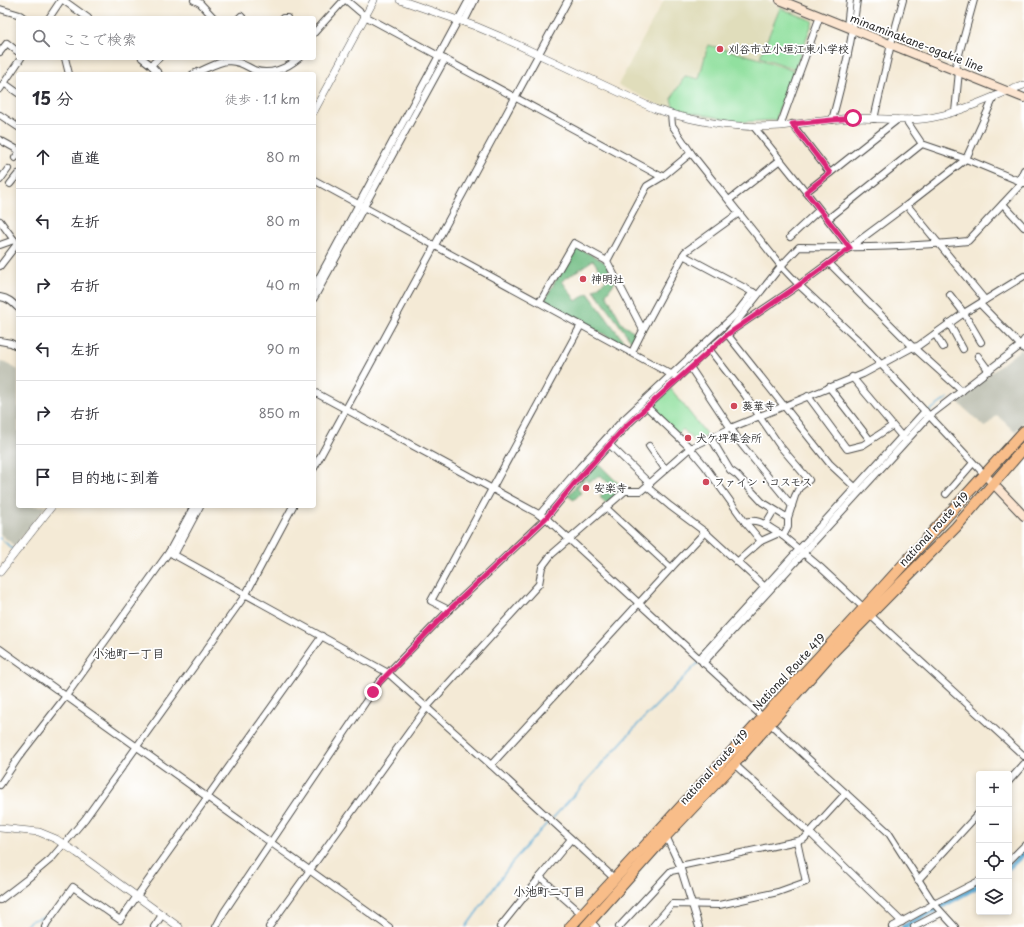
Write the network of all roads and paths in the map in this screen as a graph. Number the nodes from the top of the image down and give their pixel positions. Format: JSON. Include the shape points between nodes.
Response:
{"nodes":[{"id":1,"x":62,"y":0,"type":"edge"},
{"id":2,"x":345,"y":0,"type":"edge"},
{"id":3,"x":374,"y":0,"type":"edge"},
{"id":4,"x":400,"y":0,"type":"edge"},
{"id":5,"x":469,"y":0,"type":"edge"},
{"id":6,"x":476,"y":0,"type":"edge"},
{"id":7,"x":568,"y":0,"type":"edge"},
{"id":8,"x":780,"y":0,"type":"edge"},
{"id":9,"x":850,"y":0,"type":"edge"},
{"id":10,"x":857,"y":0,"type":"edge"},
{"id":11,"x":903,"y":0,"type":"edge"},
{"id":12,"x":974,"y":0,"type":"edge"},
{"id":13,"x":199,"y":1,"type":"edge"},
{"id":14,"x":0,"y":9,"type":"edge"},
{"id":15,"x":21,"y":16,"type":"edge"},
{"id":16,"x":50,"y":16,"type":"edge"},
{"id":17,"x":85,"y":16,"type":"edge"},
{"id":18,"x":212,"y":16,"type":"edge"},
{"id":19,"x":365,"y":16,"type":"junction"},
{"id":20,"x":820,"y":16,"type":"junction"},
{"id":21,"x":461,"y":21,"type":"junction"},
{"id":22,"x":850,"y":29,"type":"junction"},
{"id":23,"x":316,"y":31,"type":"edge"},
{"id":24,"x":0,"y":40,"type":"edge"},
{"id":25,"x":891,"y":44,"type":"junction"},
{"id":26,"x":6,"y":45,"type":"junction"},
{"id":27,"x":16,"y":50,"type":"edge"},
{"id":28,"x":0,"y":52,"type":"edge"},
{"id":29,"x":539,"y":55,"type":"junction"},
{"id":30,"x":442,"y":57,"type":"junction"},
{"id":31,"x":20,"y":60,"type":"edge"},
{"id":32,"x":66,"y":60,"type":"edge"},
{"id":33,"x":145,"y":60,"type":"edge"},
{"id":34,"x":157,"y":60,"type":"edge"},
{"id":35,"x":242,"y":60,"type":"edge"},
{"id":36,"x":298,"y":60,"type":"edge"},
{"id":37,"x":151,"y":65,"type":"junction"},
{"id":38,"x":957,"y":70,"type":"junction"},
{"id":39,"x":68,"y":72,"type":"edge"},
{"id":40,"x":157,"y":72,"type":"edge"},
{"id":41,"x":199,"y":72,"type":"edge"},
{"id":42,"x":261,"y":72,"type":"edge"},
{"id":43,"x":270,"y":72,"type":"edge"},
{"id":44,"x":4,"y":83,"type":"junction"},
{"id":45,"x":1024,"y":85,"type":"edge"},
{"id":46,"x":0,"y":89,"type":"edge"},
{"id":47,"x":1006,"y":91,"type":"junction"},
{"id":48,"x":16,"y":92,"type":"edge"},
{"id":49,"x":516,"y":97,"type":"junction"},
{"id":50,"x":994,"y":97,"type":"junction"},
{"id":51,"x":1024,"y":98,"type":"edge"},
{"id":52,"x":316,"y":105,"type":"edge"},
{"id":53,"x":954,"y":112,"type":"junction"},
{"id":54,"x":671,"y":114,"type":"junction"},
{"id":55,"x":0,"y":115,"type":"edge"},
{"id":56,"x":874,"y":119,"type":"junction"},
{"id":57,"x":832,"y":120,"type":"junction"},
{"id":58,"x":897,"y":120,"type":"junction"},
{"id":59,"x":906,"y":120,"type":"junction"},
{"id":60,"x":792,"y":124,"type":"junction"},
{"id":61,"x":16,"y":126,"type":"edge"},
{"id":62,"x":780,"y":126,"type":"junction"},
{"id":63,"x":754,"y":127,"type":"junction"},
{"id":64,"x":0,"y":140,"type":"edge"},
{"id":65,"x":922,"y":144,"type":"junction"},
{"id":66,"x":16,"y":149,"type":"edge"},
{"id":67,"x":691,"y":153,"type":"junction"},
{"id":68,"x":966,"y":158,"type":"junction"},
{"id":69,"x":780,"y":160,"type":"junction"},
{"id":70,"x":8,"y":169,"type":"dead end"},
{"id":71,"x":1024,"y":170,"type":"edge"},
{"id":72,"x":830,"y":173,"type":"junction"},
{"id":73,"x":16,"y":176,"type":"edge"},
{"id":74,"x":662,"y":177,"type":"junction"},
{"id":75,"x":0,"y":180,"type":"edge"},
{"id":76,"x":316,"y":181,"type":"edge"},
{"id":77,"x":1023,"y":182,"type":"edge"},
{"id":78,"x":10,"y":184,"type":"dead end"},
{"id":79,"x":806,"y":192,"type":"junction"},
{"id":80,"x":729,"y":200,"type":"junction"},
{"id":81,"x":1003,"y":204,"type":"junction"},
{"id":82,"x":907,"y":205,"type":"junction"},
{"id":83,"x":361,"y":206,"type":"junction"},
{"id":84,"x":819,"y":210,"type":"junction"},
{"id":85,"x":739,"y":213,"type":"junction"},
{"id":86,"x":828,"y":219,"type":"junction"},
{"id":87,"x":0,"y":221,"type":"edge"},
{"id":88,"x":1024,"y":227,"type":"edge"},
{"id":89,"x":790,"y":237,"type":"dead end"},
{"id":90,"x":16,"y":242,"type":"edge"},
{"id":91,"x":940,"y":244,"type":"junction"},
{"id":92,"x":0,"y":245,"type":"edge"},
{"id":93,"x":436,"y":246,"type":"junction"},
{"id":94,"x":850,"y":248,"type":"junction"},
{"id":95,"x":683,"y":255,"type":"junction"},
{"id":96,"x":607,"y":261,"type":"junction"},
{"id":97,"x":829,"y":263,"type":"junction"},
{"id":98,"x":0,"y":266,"type":"edge"},
{"id":99,"x":781,"y":266,"type":"junction"},
{"id":100,"x":1024,"y":276,"type":"edge"},
{"id":101,"x":316,"y":283,"type":"edge"},
{"id":102,"x":799,"y":285,"type":"junction"},
{"id":103,"x":316,"y":294,"type":"edge"},
{"id":104,"x":756,"y":294,"type":"junction"},
{"id":105,"x":950,"y":295,"type":"dead end"},
{"id":106,"x":0,"y":297,"type":"edge"},
{"id":107,"x":985,"y":300,"type":"junction"},
{"id":108,"x":540,"y":302,"type":"junction"},
{"id":109,"x":980,"y":304,"type":"junction"},
{"id":110,"x":16,"y":306,"type":"edge"},
{"id":111,"x":964,"y":313,"type":"junction"},
{"id":112,"x":949,"y":323,"type":"junction"},
{"id":113,"x":581,"y":324,"type":"junction"},
{"id":114,"x":644,"y":330,"type":"junction"},
{"id":115,"x":728,"y":334,"type":"junction"},
{"id":116,"x":934,"y":334,"type":"junction"},
{"id":117,"x":0,"y":341,"type":"edge"},
{"id":118,"x":981,"y":342,"type":"dead end"},
{"id":119,"x":1023,"y":345,"type":"edge"},
{"id":120,"x":16,"y":346,"type":"edge"},
{"id":121,"x":913,"y":347,"type":"junction"},
{"id":122,"x":943,"y":347,"type":"dead end"},
{"id":123,"x":709,"y":349,"type":"junction"},
{"id":124,"x":963,"y":349,"type":"dead end"},
{"id":125,"x":632,"y":352,"type":"junction"},
{"id":126,"x":978,"y":356,"type":"dead end"},
{"id":127,"x":882,"y":365,"type":"junction"},
{"id":128,"x":690,"y":367,"type":"junction"},
{"id":129,"x":987,"y":370,"type":"junction"},
{"id":130,"x":672,"y":374,"type":"junction"},
{"id":131,"x":852,"y":377,"type":"junction"},
{"id":132,"x":678,"y":378,"type":"junction"},
{"id":133,"x":829,"y":387,"type":"junction"},
{"id":134,"x":961,"y":390,"type":"junction"},
{"id":135,"x":316,"y":393,"type":"edge"},
{"id":136,"x":808,"y":396,"type":"junction"},
{"id":137,"x":785,"y":406,"type":"junction"},
{"id":138,"x":647,"y":407,"type":"junction"},
{"id":139,"x":346,"y":410,"type":"junction"},
{"id":140,"x":927,"y":413,"type":"junction"},
{"id":141,"x":761,"y":416,"type":"junction"},
{"id":142,"x":892,"y":426,"type":"junction"},
{"id":143,"x":731,"y":429,"type":"junction"},
{"id":144,"x":1024,"y":431,"type":"edge"},
{"id":145,"x":711,"y":438,"type":"junction"},
{"id":146,"x":904,"y":439,"type":"junction"},
{"id":147,"x":870,"y":440,"type":"junction"},
{"id":148,"x":609,"y":444,"type":"junction"},
{"id":149,"x":649,"y":446,"type":"dead end"},
{"id":150,"x":690,"y":448,"type":"junction"},
{"id":151,"x":1024,"y":448,"type":"edge"},
{"id":152,"x":973,"y":463,"type":"junction"},
{"id":153,"x":316,"y":464,"type":"edge"},
{"id":154,"x":665,"y":469,"type":"junction"},
{"id":155,"x":984,"y":474,"type":"junction"},
{"id":156,"x":993,"y":483,"type":"junction"},
{"id":157,"x":648,"y":485,"type":"junction"},
{"id":158,"x":492,"y":488,"type":"junction"},
{"id":159,"x":857,"y":489,"type":"junction"},
{"id":160,"x":946,"y":494,"type":"dead end"},
{"id":161,"x":792,"y":506,"type":"junction"},
{"id":162,"x":50,"y":508,"type":"edge"},
{"id":163,"x":193,"y":508,"type":"edge"},
{"id":164,"x":199,"y":508,"type":"edge"},
{"id":165,"x":292,"y":508,"type":"edge"},
{"id":166,"x":606,"y":508,"type":"junction"},
{"id":167,"x":774,"y":510,"type":"junction"},
{"id":168,"x":540,"y":515,"type":"junction"},
{"id":169,"x":1024,"y":516,"type":"edge"},
{"id":170,"x":546,"y":518,"type":"junction"},
{"id":171,"x":788,"y":518,"type":"junction"},
{"id":172,"x":745,"y":522,"type":"junction"},
{"id":173,"x":765,"y":525,"type":"junction"},
{"id":174,"x":705,"y":532,"type":"junction"},
{"id":175,"x":781,"y":535,"type":"junction"},
{"id":176,"x":569,"y":540,"type":"junction"},
{"id":177,"x":761,"y":541,"type":"junction"},
{"id":178,"x":801,"y":551,"type":"junction"},
{"id":179,"x":172,"y":553,"type":"junction"},
{"id":180,"x":737,"y":562,"type":"junction"},
{"id":181,"x":671,"y":568,"type":"junction"},
{"id":182,"x":0,"y":572,"type":"edge"},
{"id":183,"x":767,"y":588,"type":"junction"},
{"id":184,"x":246,"y":594,"type":"junction"},
{"id":185,"x":639,"y":603,"type":"junction"},
{"id":186,"x":449,"y":610,"type":"junction"},
{"id":187,"x":867,"y":612,"type":"junction"},
{"id":188,"x":322,"y":636,"type":"junction"},
{"id":189,"x":0,"y":649,"type":"edge"},
{"id":190,"x":701,"y":661,"type":"junction"},
{"id":191,"x":388,"y":673,"type":"junction"},
{"id":192,"x":66,"y":696,"type":"junction"},
{"id":193,"x":427,"y":707,"type":"junction"},
{"id":194,"x":766,"y":720,"type":"junction"},
{"id":195,"x":137,"y":746,"type":"junction"},
{"id":196,"x":1024,"y":756,"type":"edge"},
{"id":197,"x":734,"y":764,"type":"junction"},
{"id":198,"x":1024,"y":764,"type":"edge"},
{"id":199,"x":491,"y":765,"type":"junction"},
{"id":200,"x":1012,"y":778,"type":"edge"},
{"id":201,"x":0,"y":785,"type":"edge"},
{"id":202,"x":846,"y":793,"type":"junction"},
{"id":203,"x":208,"y":797,"type":"junction"},
{"id":204,"x":976,"y":816,"type":"edge"},
{"id":205,"x":0,"y":828,"type":"edge"},
{"id":206,"x":810,"y":833,"type":"junction"},
{"id":207,"x":666,"y":836,"type":"junction"},
{"id":208,"x":571,"y":839,"type":"junction"},
{"id":209,"x":797,"y":841,"type":"junction"},
{"id":210,"x":270,"y":842,"type":"junction"},
{"id":211,"x":63,"y":844,"type":"junction"},
{"id":212,"x":1024,"y":846,"type":"edge"},
{"id":213,"x":1012,"y":858,"type":"edge"},
{"id":214,"x":681,"y":867,"type":"junction"},
{"id":215,"x":310,"y":870,"type":"junction"},
{"id":216,"x":540,"y":877,"type":"junction"},
{"id":217,"x":615,"y":879,"type":"junction"},
{"id":218,"x":918,"y":880,"type":"junction"},
{"id":219,"x":976,"y":883,"type":"edge"},
{"id":220,"x":134,"y":895,"type":"junction"},
{"id":221,"x":0,"y":900,"type":"edge"},
{"id":222,"x":692,"y":904,"type":"junction"},
{"id":223,"x":934,"y":904,"type":"junction"},
{"id":224,"x":941,"y":913,"type":"junction"},
{"id":225,"x":582,"y":914,"type":"junction"},
{"id":226,"x":162,"y":915,"type":"junction"},
{"id":227,"x":902,"y":922,"type":"junction"},
{"id":228,"x":590,"y":925,"type":"edge"},
{"id":229,"x":45,"y":927,"type":"edge"},
{"id":230,"x":154,"y":927,"type":"edge"},
{"id":231,"x":178,"y":927,"type":"edge"},
{"id":232,"x":216,"y":927,"type":"edge"},
{"id":233,"x":269,"y":927,"type":"edge"},
{"id":234,"x":389,"y":927,"type":"edge"},
{"id":235,"x":500,"y":927,"type":"edge"},
{"id":236,"x":570,"y":927,"type":"edge"},
{"id":237,"x":619,"y":927,"type":"edge"},
{"id":238,"x":652,"y":927,"type":"edge"},
{"id":239,"x":699,"y":927,"type":"edge"},
{"id":240,"x":892,"y":927,"type":"edge"},
{"id":241,"x":914,"y":927,"type":"edge"},
{"id":242,"x":955,"y":927,"type":"edge"}],
"edges":[{"from":1,"to":16,"type":"street"},
{"from":1,"to":17,"type":"street"},
{"from":2,"to":19,"type":"street"},
{"from":2,"to":23,"type":"street"},
{"from":3,"to":19,"type":"street"},
{"from":4,"to":21,"type":"street"},
{"from":5,"to":21,"type":"street"},
{"from":6,"to":21,"type":"street"},
{"from":7,"to":29,"type":"street"},
{"from":8,"to":20,"type":"main road","name":"minaminakane-ogakie line"},
{"from":9,"to":22,"type":"street"},
{"from":10,"to":22,"type":"street"},
{"from":11,"to":25,"type":"street"},
{"from":12,"to":38,"type":"street"},
{"from":13,"to":18,"type":"street"},
{"from":14,"to":15,"type":"street"},
{"from":19,"to":30,"type":"street"},
{"from":19,"to":52,"type":"street"},
{"from":20,"to":22,"type":"main road","name":"minaminakane-ogakie line"},
{"from":20,"to":62,"type":"street"},
{"from":21,"to":29,"type":"street"},
{"from":21,"to":30,"type":"street"},
{"from":22,"to":25,"type":"main road","name":"minaminakane-ogakie line"},
{"from":22,"to":57,"type":"street","via":[[845,72]]},
{"from":24,"to":26,"type":"street"},
{"from":25,"to":38,"type":"main road","name":"minaminakane-ogakie line"},
{"from":25,"to":56,"type":"street"},
{"from":26,"to":27,"type":"street","via":[[7,43]]},
{"from":26,"to":28,"type":"street"},
{"from":29,"to":49,"type":"street"},
{"from":29,"to":54,"type":"street"},
{"from":30,"to":49,"type":"street"},
{"from":30,"to":83,"type":"street"},
{"from":31,"to":44,"type":"street"},
{"from":32,"to":39,"type":"street"},
{"from":33,"to":37,"type":"street"},
{"from":34,"to":37,"type":"street"},
{"from":35,"to":41,"type":"street","via":[[226,61]]},
{"from":35,"to":42,"type":"street"},
{"from":36,"to":43,"type":"street","via":[[281,70]]},
{"from":37,"to":40,"type":"street"},
{"from":38,"to":47,"type":"main road","name":"minaminakane-ogakie line"},
{"from":38,"to":53,"type":"street"},
{"from":44,"to":46,"type":"street"},
{"from":44,"to":48,"type":"street"},
{"from":45,"to":47,"type":"street"},
{"from":47,"to":50,"type":"street"},
{"from":47,"to":51,"type":"main road","name":"minaminakane-ogakie line"},
{"from":49,"to":74,"type":"street"},
{"from":49,"to":93,"type":"street"},
{"from":50,"to":53,"type":"street"},
{"from":50,"to":68,"type":"street"},
{"from":53,"to":59,"type":"street","via":[[932,118]]},
{"from":54,"to":63,"type":"street","via":[[721,124]]},
{"from":54,"to":67,"type":"street","via":[[672,125]]},
{"from":55,"to":61,"type":"street"},
{"from":56,"to":57,"type":"street"},
{"from":56,"to":58,"type":"street"},
{"from":57,"to":60,"type":"street"},
{"from":58,"to":59,"type":"street"},
{"from":58,"to":72,"type":"street"},
{"from":59,"to":65,"type":"street"},
{"from":60,"to":62,"type":"street"},
{"from":60,"to":72,"type":"street"},
{"from":62,"to":63,"type":"street"},
{"from":63,"to":69,"type":"street"},
{"from":64,"to":66,"type":"street"},
{"from":65,"to":68,"type":"street"},
{"from":65,"to":86,"type":"street"},
{"from":67,"to":74,"type":"street"},
{"from":67,"to":80,"type":"street"},
{"from":68,"to":77,"type":"street"},
{"from":68,"to":82,"type":"street"},
{"from":69,"to":79,"type":"street"},
{"from":69,"to":80,"type":"street"},
{"from":70,"to":75,"type":"street"},
{"from":71,"to":77,"type":"street"},
{"from":72,"to":79,"type":"street"},
{"from":73,"to":78,"type":"street"},
{"from":74,"to":96,"type":"street","via":[[647,186]]},
{"from":76,"to":83,"type":"street"},
{"from":77,"to":81,"type":"street"},
{"from":79,"to":84,"type":"street"},
{"from":80,"to":85,"type":"street"},
{"from":81,"to":88,"type":"street"},
{"from":81,"to":91,"type":"street","via":[[968,241]]},
{"from":82,"to":91,"type":"street"},
{"from":82,"to":94,"type":"street"},
{"from":83,"to":93,"type":"street"},
{"from":83,"to":101,"type":"street"},
{"from":83,"to":103,"type":"street"},
{"from":84,"to":86,"type":"street"},
{"from":84,"to":89,"type":"street"},
{"from":85,"to":95,"type":"street"},
{"from":85,"to":99,"type":"street"},
{"from":86,"to":94,"type":"street"},
{"from":87,"to":90,"type":"street"},
{"from":90,"to":92,"type":"street"},
{"from":90,"to":98,"type":"street"},
{"from":91,"to":94,"type":"street"},
{"from":91,"to":107,"type":"street"},
{"from":93,"to":108,"type":"street"},
{"from":93,"to":139,"type":"street"},
{"from":94,"to":97,"type":"street"},
{"from":94,"to":99,"type":"street","via":[[799,247]]},
{"from":95,"to":104,"type":"street"},
{"from":95,"to":114,"type":"street"},
{"from":96,"to":108,"type":"street","via":[[574,243]]},
{"from":96,"to":114,"type":"street"},
{"from":97,"to":102,"type":"street"},
{"from":97,"to":121,"type":"street"},
{"from":99,"to":102,"type":"street"},
{"from":99,"to":104,"type":"street"},
{"from":100,"to":107,"type":"street"},
{"from":102,"to":115,"type":"street"},
{"from":102,"to":127,"type":"street"},
{"from":104,"to":115,"type":"street"},
{"from":104,"to":130,"type":"street"},
{"from":105,"to":111,"type":"street"},
{"from":106,"to":110,"type":"street"},
{"from":107,"to":109,"type":"street"},
{"from":108,"to":113,"type":"street"},
{"from":109,"to":111,"type":"street"},
{"from":109,"to":119,"type":"street"},
{"from":111,"to":112,"type":"street"},
{"from":111,"to":118,"type":"street"},
{"from":112,"to":116,"type":"street"},
{"from":112,"to":124,"type":"street"},
{"from":113,"to":125,"type":"street"},
{"from":113,"to":158,"type":"street"},
{"from":114,"to":125,"type":"street"},
{"from":115,"to":123,"type":"street"},
{"from":115,"to":137,"type":"street"},
{"from":116,"to":121,"type":"street"},
{"from":116,"to":122,"type":"street"},
{"from":117,"to":120,"type":"street"},
{"from":119,"to":129,"type":"street"},
{"from":121,"to":127,"type":"street"},
{"from":121,"to":134,"type":"street"},
{"from":123,"to":128,"type":"street"},
{"from":123,"to":141,"type":"street"},
{"from":125,"to":130,"type":"street"},
{"from":126,"to":129,"type":"street"},
{"from":127,"to":131,"type":"street"},
{"from":127,"to":140,"type":"street"},
{"from":128,"to":132,"type":"street"},
{"from":128,"to":143,"type":"street"},
{"from":129,"to":134,"type":"street"},
{"from":130,"to":132,"type":"street"},
{"from":130,"to":168,"type":"street","via":[[580,466]]},
{"from":131,"to":133,"type":"street"},
{"from":131,"to":142,"type":"street"},
{"from":132,"to":138,"type":"street"},
{"from":133,"to":136,"type":"street"},
{"from":133,"to":147,"type":"street"},
{"from":134,"to":140,"type":"street"},
{"from":135,"to":139,"type":"street"},
{"from":136,"to":137,"type":"street"},
{"from":136,"to":147,"type":"street","via":[[848,449]]},
{"from":137,"to":141,"type":"street"},
{"from":137,"to":159,"type":"street","via":[[830,464]]},
{"from":138,"to":148,"type":"street"},
{"from":138,"to":150,"type":"street"},
{"from":139,"to":153,"type":"street"},
{"from":139,"to":158,"type":"street"},
{"from":140,"to":146,"type":"street"},
{"from":140,"to":152,"type":"street"},
{"from":141,"to":143,"type":"street"},
{"from":141,"to":161,"type":"street","via":[[780,446],[809,480],[799,488]]},
{"from":142,"to":146,"type":"street"},
{"from":142,"to":147,"type":"street"},
{"from":143,"to":145,"type":"street"},
{"from":143,"to":161,"type":"street"},
{"from":144,"to":155,"type":"highway","name":"National Route 419"},
{"from":145,"to":150,"type":"street"},
{"from":145,"to":167,"type":"street","via":[[730,470],[762,502]]},
{"from":146,"to":159,"type":"street"},
{"from":148,"to":157,"type":"street"},
{"from":148,"to":170,"type":"street"},
{"from":149,"to":154,"type":"street"},
{"from":150,"to":154,"type":"street"},
{"from":150,"to":172,"type":"street"},
{"from":151,"to":156,"type":"highway","name":"national route 419"},
{"from":152,"to":155,"type":"street"},
{"from":152,"to":160,"type":"street"},
{"from":154,"to":157,"type":"street"},
{"from":155,"to":156,"type":"main road"},
{"from":155,"to":187,"type":"highway","name":"National Route 419"},
{"from":156,"to":169,"type":"main road"},
{"from":156,"to":187,"type":"highway","name":"national route 419","via":[[956,527]]},
{"from":157,"to":166,"type":"street","via":[[641,491],[625,491]]},
{"from":157,"to":174,"type":"street","via":[[670,506]]},
{"from":158,"to":168,"type":"street"},
{"from":158,"to":186,"type":"street","via":[[431,601]]},
{"from":159,"to":178,"type":"street"},
{"from":161,"to":171,"type":"street"},
{"from":162,"to":182,"type":"street"},
{"from":163,"to":179,"type":"street"},
{"from":164,"to":179,"type":"street"},
{"from":165,"to":184,"type":"street"},
{"from":166,"to":176,"type":"street"},
{"from":166,"to":181,"type":"street"},
{"from":167,"to":171,"type":"street"},
{"from":167,"to":173,"type":"street"},
{"from":168,"to":170,"type":"street"},
{"from":170,"to":176,"type":"street"},
{"from":170,"to":186,"type":"street"},
{"from":171,"to":175,"type":"street","via":[[788,527]]},
{"from":172,"to":173,"type":"street","via":[[757,520]]},
{"from":172,"to":177,"type":"street"},
{"from":173,"to":175,"type":"street"},
{"from":174,"to":180,"type":"street"},
{"from":174,"to":181,"type":"street"},
{"from":175,"to":177,"type":"street"},
{"from":175,"to":178,"type":"street"},
{"from":176,"to":185,"type":"street"},
{"from":176,"to":193,"type":"street","via":[[551,555],[542,567],[539,584]]},
{"from":177,"to":180,"type":"street"},
{"from":178,"to":183,"type":"street"},
{"from":178,"to":187,"type":"street"},
{"from":179,"to":184,"type":"street"},
{"from":179,"to":192,"type":"street"},
{"from":180,"to":183,"type":"street"},
{"from":181,"to":185,"type":"street"},
{"from":183,"to":190,"type":"street"},
{"from":184,"to":188,"type":"street"},
{"from":184,"to":195,"type":"street"},
{"from":185,"to":190,"type":"street"},
{"from":185,"to":199,"type":"street"},
{"from":186,"to":191,"type":"street"},
{"from":187,"to":194,"type":"highway","name":"National Route 419"},
{"from":187,"to":196,"type":"street"},
{"from":188,"to":191,"type":"street"},
{"from":188,"to":203,"type":"street"},
{"from":189,"to":192,"type":"street"},
{"from":190,"to":194,"type":"street"},
{"from":191,"to":193,"type":"street"},
{"from":191,"to":210,"type":"street"},
{"from":192,"to":195,"type":"street"},
{"from":192,"to":201,"type":"street"},
{"from":193,"to":199,"type":"street"},
{"from":193,"to":215,"type":"street"},
{"from":194,"to":197,"type":"highway","name":"national route 419"},
{"from":194,"to":202,"type":"street"},
{"from":194,"to":217,"type":"highway","name":"National Route 419"},
{"from":195,"to":203,"type":"street"},
{"from":195,"to":211,"type":"street","via":[[85,819]]},
{"from":197,"to":206,"type":"street"},
{"from":197,"to":207,"type":"highway","name":"national route 419"},
{"from":198,"to":200,"type":"street"},
{"from":199,"to":208,"type":"street"},
{"from":202,"to":206,"type":"street"},
{"from":202,"to":218,"type":"street","via":[[891,835]]},
{"from":203,"to":210,"type":"street"},
{"from":203,"to":220,"type":"street"},
{"from":204,"to":218,"type":"street"},
{"from":205,"to":211,"type":"street","via":[[40,832]]},
{"from":206,"to":209,"type":"street"},
{"from":206,"to":227,"type":"street"},
{"from":207,"to":214,"type":"street"},
{"from":207,"to":228,"type":"highway","name":"national route 419"},
{"from":208,"to":216,"type":"street"},
{"from":208,"to":217,"type":"street"},
{"from":209,"to":214,"type":"street"},
{"from":209,"to":222,"type":"street","via":[[806,882],[778,892],[719,905]]},
{"from":210,"to":215,"type":"street"},
{"from":210,"to":232,"type":"street"},
{"from":211,"to":220,"type":"street"},
{"from":211,"to":221,"type":"street","via":[[46,863]]},
{"from":212,"to":213,"type":"street"},
{"from":214,"to":222,"type":"street"},
{"from":214,"to":237,"type":"street","via":[[671,871]]},
{"from":215,"to":233,"type":"street"},
{"from":215,"to":234,"type":"street"},
{"from":216,"to":225,"type":"street"},
{"from":216,"to":235,"type":"street"},
{"from":217,"to":225,"type":"highway","name":"National Route 419"},
{"from":218,"to":223,"type":"street"},
{"from":219,"to":223,"type":"street"},
{"from":220,"to":226,"type":"street"},
{"from":220,"to":229,"type":"street","via":[[120,920],[73,887]]},
{"from":222,"to":238,"type":"street","via":[[672,904]]},
{"from":222,"to":239,"type":"street"},
{"from":223,"to":224,"type":"street"},
{"from":223,"to":227,"type":"street"},
{"from":224,"to":241,"type":"street"},
{"from":224,"to":242,"type":"street"},
{"from":225,"to":236,"type":"highway","name":"National Route 419"},
{"from":226,"to":230,"type":"street"},
{"from":226,"to":231,"type":"street"},
{"from":227,"to":240,"type":"street"}]}
